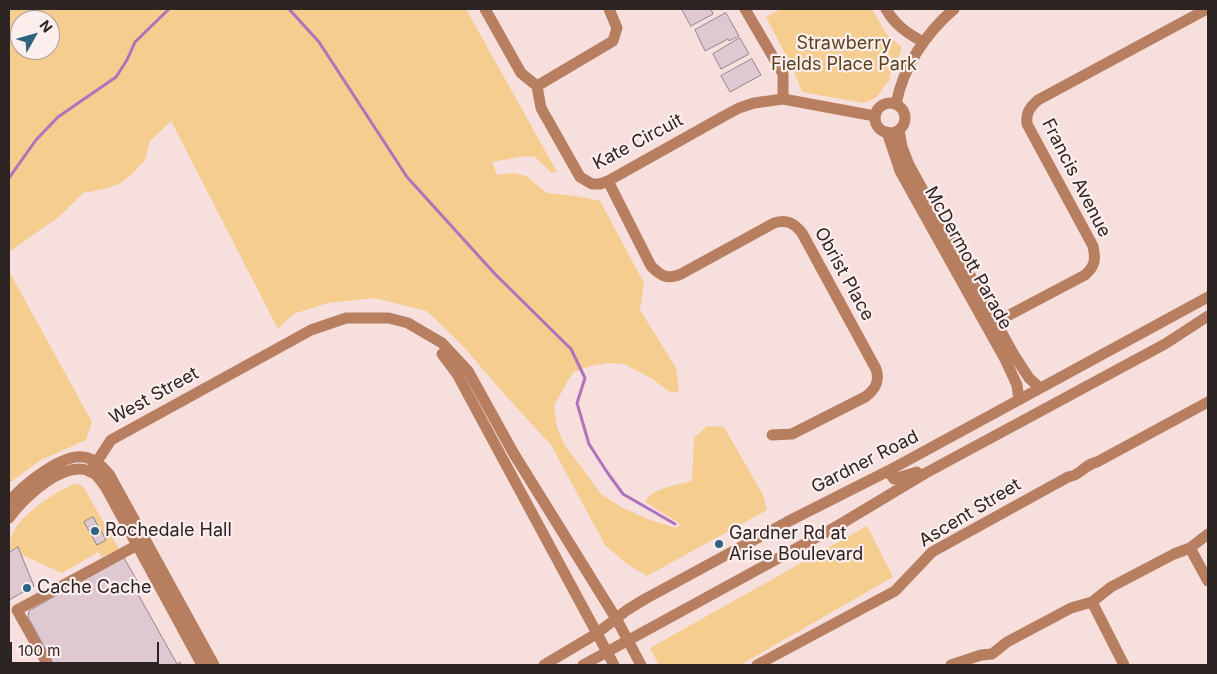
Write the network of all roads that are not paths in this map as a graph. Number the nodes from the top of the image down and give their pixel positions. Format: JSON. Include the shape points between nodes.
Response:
{"nodes":[{"id":1,"x":486,"y":9,"type":"edge"},
{"id":2,"x":609,"y":9,"type":"edge"},
{"id":3,"x":745,"y":9,"type":"edge"},
{"id":4,"x":886,"y":9,"type":"edge"},
{"id":5,"x":954,"y":9,"type":"edge"},
{"id":6,"x":1206,"y":9,"type":"edge"},
{"id":7,"x":923,"y":42,"type":"junction"},
{"id":8,"x":537,"y":86,"type":"junction"},
{"id":9,"x":783,"y":99,"type":"junction"},
{"id":10,"x":896,"y":104,"type":"junction"},
{"id":11,"x":875,"y":116,"type":"junction"},
{"id":12,"x":893,"y":131,"type":"junction"},
{"id":13,"x":608,"y":181,"type":"junction"},
{"id":14,"x":1208,"y":297,"type":"edge"},
{"id":15,"x":1208,"y":316,"type":"edge"},
{"id":16,"x":389,"y":318,"type":"junction"},
{"id":17,"x":996,"y":322,"type":"junction"},
{"id":18,"x":1040,"y":388,"type":"junction"},
{"id":19,"x":1020,"y":400,"type":"junction"},
{"id":20,"x":1208,"y":402,"type":"edge"},
{"id":21,"x":772,"y":435,"type":"dead end"},
{"id":22,"x":514,"y":454,"type":"junction"},
{"id":23,"x":503,"y":460,"type":"junction"},
{"id":24,"x":94,"y":467,"type":"junction"},
{"id":25,"x":888,"y":471,"type":"junction"},
{"id":26,"x":924,"y":474,"type":"junction"},
{"id":27,"x":9,"y":502,"type":"edge"},
{"id":28,"x":9,"y":518,"type":"edge"},
{"id":29,"x":1208,"y":534,"type":"edge"},
{"id":30,"x":141,"y":543,"type":"junction"},
{"id":31,"x":1190,"y":548,"type":"junction"},
{"id":32,"x":1208,"y":581,"type":"edge"},
{"id":33,"x":1092,"y":602,"type":"junction"},
{"id":34,"x":617,"y":620,"type":"junction"},
{"id":35,"x":596,"y":634,"type":"junction"},
{"id":36,"x":628,"y":641,"type":"junction"},
{"id":37,"x":606,"y":653,"type":"junction"},
{"id":38,"x":992,"y":654,"type":"junction"},
{"id":39,"x":48,"y":665,"type":"edge"},
{"id":40,"x":202,"y":665,"type":"edge"},
{"id":41,"x":214,"y":665,"type":"edge"},
{"id":42,"x":544,"y":665,"type":"edge"},
{"id":43,"x":582,"y":665,"type":"edge"},
{"id":44,"x":614,"y":665,"type":"edge"},
{"id":45,"x":641,"y":665,"type":"edge"},
{"id":46,"x":757,"y":665,"type":"edge"},
{"id":47,"x":951,"y":665,"type":"edge"},
{"id":48,"x":997,"y":665,"type":"edge"},
{"id":49,"x":1124,"y":665,"type":"edge"}],
"edges":[{"from":1,"to":8,"type":"street","via":[[521,73]]},
{"from":2,"to":8,"type":"street","via":[[618,28],[613,41]]},
{"from":3,"to":9,"type":"street","via":[[783,74]]},
{"from":4,"to":7,"type":"street","via":[[903,31]]},
{"from":5,"to":7,"type":"street"},
{"from":6,"to":17,"type":"street","name":"Francis Avenue","via":[[1030,106],[1027,124],[1093,246],[1095,263],[1085,275]]},
{"from":7,"to":10,"type":"street","via":[[906,74]]},
{"from":8,"to":13,"type":"street","name":"Kate Circuit","via":[[541,108],[580,177],[592,184]]},
{"from":9,"to":11,"type":"street","name":"Kate Circuit"},
{"from":9,"to":13,"type":"street","name":"Kate Circuit","via":[[739,108]]},
{"from":10,"to":11,"type":"street","via":[[884,104]]},
{"from":10,"to":12,"type":"street","via":[[905,116],[902,126]]},
{"from":11,"to":12,"type":"street","via":[[878,127]]},
{"from":12,"to":17,"type":"street","name":"McDermott Parade"},
{"from":12,"to":19,"type":"street","name":"McDermott Parade","via":[[900,171],[1005,359],[1018,384]]},
{"from":13,"to":21,"type":"street","name":"Obrist Place","via":[[651,266],[667,278],[681,274],[774,223],[789,222],[802,233],[878,376],[873,391],[865,397],[792,434]]},
{"from":14,"to":18,"type":"street","name":"Gardner Road"},
{"from":15,"to":26,"type":"street","name":"Gardner Road","via":[[1165,344]]},
{"from":16,"to":22,"type":"street","via":[[408,323],[442,343],[468,372]]},
{"from":16,"to":23,"type":"street","via":[[437,348],[452,365]]},
{"from":16,"to":24,"type":"street","name":"West Street","via":[[346,318],[310,330],[111,440]]},
{"from":17,"to":18,"type":"street","name":"McDermott Parade","via":[[1029,378]]},
{"from":18,"to":19,"type":"street","name":"Gardner Road"},
{"from":19,"to":25,"type":"street","name":"Gardner Road"},
{"from":20,"to":46,"type":"street","name":"Ascent Street","via":[[1098,462],[1087,464],[1076,476],[1068,477],[932,552],[895,590]]},
{"from":22,"to":23,"type":"street"},
{"from":22,"to":34,"type":"street"},
{"from":23,"to":35,"type":"street"},
{"from":24,"to":27,"type":"street","via":[[82,456],[68,459],[36,477]]},
{"from":24,"to":28,"type":"street","via":[[64,472],[53,478],[22,501]]},
{"from":24,"to":30,"type":"street","via":[[96,475]]},
{"from":25,"to":26,"type":"street","via":[[894,479],[915,472]]},
{"from":25,"to":34,"type":"street","name":"Gardner Road","via":[[654,594]]},
{"from":26,"to":36,"type":"street","name":"Gardner Road","via":[[839,525]]},
{"from":29,"to":31,"type":"street"},
{"from":30,"to":39,"type":"street","via":[[17,610]]},
{"from":30,"to":40,"type":"street"},
{"from":30,"to":41,"type":"street"},
{"from":31,"to":32,"type":"street"},
{"from":31,"to":33,"type":"street","via":[[1111,587]]},
{"from":33,"to":38,"type":"street","via":[[1071,608],[1007,642]]},
{"from":33,"to":49,"type":"street"},
{"from":34,"to":35,"type":"street","name":"Gardner Road"},
{"from":34,"to":36,"type":"street"},
{"from":35,"to":37,"type":"street"},
{"from":35,"to":42,"type":"street","name":"Gardner Road"},
{"from":36,"to":37,"type":"street","name":"Gardner Road"},
{"from":36,"to":45,"type":"street"},
{"from":37,"to":43,"type":"street","name":"Gardner Road"},
{"from":37,"to":44,"type":"street"},
{"from":38,"to":47,"type":"street"},
{"from":38,"to":48,"type":"street"}]}
